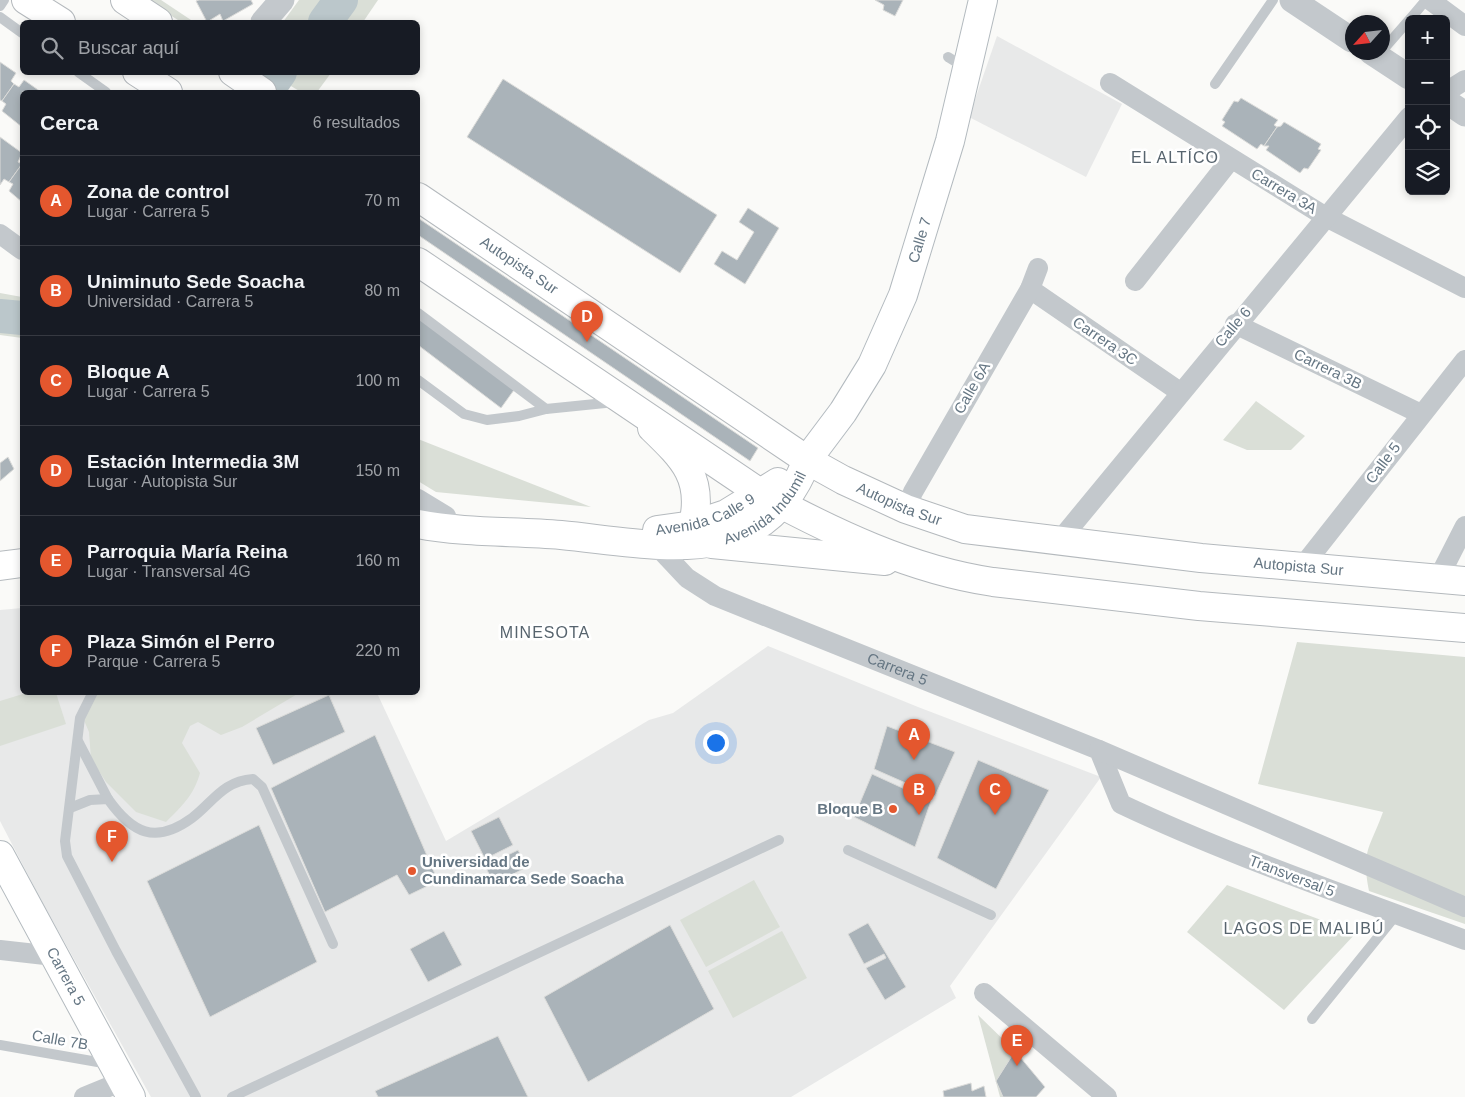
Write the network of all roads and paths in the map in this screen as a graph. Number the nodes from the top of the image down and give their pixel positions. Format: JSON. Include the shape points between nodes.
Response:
{"nodes":[{"id":1,"x":4,"y":0,"type":"edge"},
{"id":2,"x":26,"y":0,"type":"edge"},
{"id":3,"x":125,"y":0,"type":"edge"},
{"id":4,"x":282,"y":0,"type":"edge"},
{"id":5,"x":983,"y":0,"type":"edge"},
{"id":6,"x":1273,"y":0,"type":"edge"},
{"id":7,"x":1292,"y":0,"type":"edge"},
{"id":8,"x":1426,"y":0,"type":"edge"},
{"id":9,"x":1430,"y":0,"type":"edge"},
{"id":10,"x":0,"y":6,"type":"edge"},
{"id":11,"x":1413,"y":15,"type":"edge"},
{"id":12,"x":0,"y":17,"type":"edge"},
{"id":13,"x":58,"y":20,"type":"edge"},
{"id":14,"x":155,"y":20,"type":"edge"},
{"id":15,"x":265,"y":20,"type":"edge"},
{"id":16,"x":1405,"y":23,"type":"edge"},
{"id":17,"x":1465,"y":26,"type":"edge"},
{"id":18,"x":20,"y":32,"type":"edge"},
{"id":19,"x":1345,"y":35,"type":"edge"},
{"id":20,"x":1390,"y":40,"type":"edge"},
{"id":21,"x":1387,"y":60,"type":"edge"},
{"id":22,"x":1405,"y":74,"type":"edge"},
{"id":23,"x":82,"y":75,"type":"edge"},
{"id":24,"x":142,"y":75,"type":"edge"},
{"id":25,"x":1465,"y":80,"type":"edge"},
{"id":26,"x":1110,"y":83,"type":"dead end"},
{"id":27,"x":1215,"y":84,"type":"dead end"},
{"id":28,"x":1450,"y":89,"type":"edge"},
{"id":29,"x":103,"y":90,"type":"edge"},
{"id":30,"x":165,"y":90,"type":"edge"},
{"id":31,"x":1450,"y":104,"type":"edge"},
{"id":32,"x":1465,"y":114,"type":"edge"},
{"id":33,"x":1401,"y":120,"type":"edge"},
{"id":34,"x":1231,"y":159,"type":"junction"},
{"id":35,"x":420,"y":198,"type":"edge"},
{"id":36,"x":1326,"y":217,"type":"junction"},
{"id":37,"x":0,"y":234,"type":"edge"},
{"id":38,"x":20,"y":249,"type":"edge"},
{"id":39,"x":420,"y":263,"type":"edge"},
{"id":40,"x":1038,"y":268,"type":"dead end"},
{"id":41,"x":1135,"y":281,"type":"dead end"},
{"id":42,"x":1465,"y":288,"type":"edge"},
{"id":43,"x":1030,"y":289,"type":"junction"},
{"id":44,"x":420,"y":314,"type":"edge"},
{"id":45,"x":1236,"y":324,"type":"junction"},
{"id":46,"x":1465,"y":360,"type":"edge"},
{"id":47,"x":420,"y":381,"type":"edge"},
{"id":48,"x":1180,"y":392,"type":"junction"},
{"id":49,"x":623,"y":402,"type":"junction"},
{"id":50,"x":546,"y":409,"type":"junction"},
{"id":51,"x":1421,"y":414,"type":"junction"},
{"id":52,"x":807,"y":460,"type":"junction"},
{"id":53,"x":420,"y":499,"type":"edge"},
{"id":54,"x":771,"y":499,"type":"junction"},
{"id":55,"x":906,"y":509,"type":"junction"},
{"id":56,"x":693,"y":525,"type":"junction"},
{"id":57,"x":1465,"y":526,"type":"edge"},
{"id":58,"x":431,"y":529,"type":"edge"},
{"id":59,"x":561,"y":535,"type":"junction"},
{"id":60,"x":1060,"y":540,"type":"junction"},
{"id":61,"x":712,"y":544,"type":"junction"},
{"id":62,"x":656,"y":545,"type":"junction"},
{"id":63,"x":20,"y":563,"type":"edge"},
{"id":64,"x":916,"y":564,"type":"junction"},
{"id":65,"x":0,"y":566,"type":"edge"},
{"id":66,"x":1302,"y":567,"type":"junction"},
{"id":67,"x":1438,"y":579,"type":"junction"},
{"id":68,"x":20,"y":580,"type":"edge"},
{"id":69,"x":1465,"y":581,"type":"edge"},
{"id":70,"x":0,"y":583,"type":"edge"},
{"id":71,"x":1465,"y":628,"type":"edge"},
{"id":72,"x":92,"y":695,"type":"edge"},
{"id":73,"x":78,"y":741,"type":"junction"},
{"id":74,"x":1099,"y":750,"type":"junction"},
{"id":75,"x":108,"y":799,"type":"junction"},
{"id":76,"x":70,"y":808,"type":"junction"},
{"id":77,"x":779,"y":840,"type":"dead end"},
{"id":78,"x":848,"y":850,"type":"dead end"},
{"id":79,"x":0,"y":855,"type":"edge"},
{"id":80,"x":1465,"y":907,"type":"edge"},
{"id":81,"x":991,"y":915,"type":"dead end"},
{"id":82,"x":1396,"y":915,"type":"junction"},
{"id":83,"x":1465,"y":940,"type":"edge"},
{"id":84,"x":333,"y":944,"type":"dead end"},
{"id":85,"x":0,"y":950,"type":"edge"},
{"id":86,"x":54,"y":956,"type":"junction"},
{"id":87,"x":984,"y":993,"type":"dead end"},
{"id":88,"x":1312,"y":1020,"type":"dead end"},
{"id":89,"x":0,"y":1045,"type":"edge"},
{"id":90,"x":123,"y":1081,"type":"edge"},
{"id":91,"x":84,"y":1097,"type":"edge"},
{"id":92,"x":196,"y":1097,"type":"edge"},
{"id":93,"x":232,"y":1097,"type":"edge"},
{"id":94,"x":1108,"y":1097,"type":"edge"}],
"edges":[{"from":1,"to":10,"type":"lane"},
{"from":2,"to":13,"type":"main road"},
{"from":3,"to":14,"type":"main road"},
{"from":4,"to":15,"type":"street"},
{"from":5,"to":52,"type":"main road","name":"Calle 7","via":[[957,62],[950,141],[903,295],[872,366]]},
{"from":6,"to":27,"type":"lane"},
{"from":7,"to":19,"type":"street"},
{"from":8,"to":11,"type":"lane"},
{"from":9,"to":17,"type":"street"},
{"from":12,"to":18,"type":"lane"},
{"from":16,"to":20,"type":"lane"},
{"from":21,"to":22,"type":"street"},
{"from":23,"to":29,"type":"lane"},
{"from":24,"to":30,"type":"main road"},
{"from":25,"to":28,"type":"street"},
{"from":26,"to":34,"type":"street","name":"Carrera 3A"},
{"from":31,"to":32,"type":"street"},
{"from":33,"to":36,"type":"street","name":"Calle 6"},
{"from":34,"to":36,"type":"street","name":"Carrera 3A"},
{"from":34,"to":41,"type":"street"},
{"from":35,"to":52,"type":"main road","name":"Autopista Sur"},
{"from":36,"to":42,"type":"street","name":"Carrera 3A"},
{"from":36,"to":45,"type":"street","name":"Calle 6"},
{"from":37,"to":38,"type":"street"},
{"from":39,"to":49,"type":"main road"},
{"from":40,"to":43,"type":"street","name":"Calle 6A"},
{"from":43,"to":48,"type":"street","name":"Carrera 3C"},
{"from":43,"to":55,"type":"street","name":"Calle 6A"},
{"from":44,"to":50,"type":"lane"},
{"from":45,"to":48,"type":"street","name":"Calle 6"},
{"from":45,"to":51,"type":"street","name":"Carrera 3B"},
{"from":46,"to":51,"type":"street","name":"Calle 5"},
{"from":47,"to":50,"type":"lane","via":[[474,418],[487,420]]},
{"from":48,"to":60,"type":"street","name":"Calle 6"},
{"from":49,"to":50,"type":"lane"},
{"from":49,"to":54,"type":"main road"},
{"from":49,"to":56,"type":"main road","via":[[676,451],[691,473],[697,488],[698,505]]},
{"from":51,"to":66,"type":"street","name":"Calle 5"},
{"from":52,"to":54,"type":"main road","name":"Avenida Calle 9"},
{"from":52,"to":55,"type":"main road","name":"Autopista Sur"},
{"from":53,"to":58,"type":"street","via":[[446,516]]},
{"from":54,"to":56,"type":"main road","name":"Avenida Calle 9"},
{"from":54,"to":61,"type":"main road","name":"Avenida Indumil","via":[[757,526]]},
{"from":54,"to":64,"type":"main road","via":[[834,530]]},
{"from":55,"to":60,"type":"main road","name":"Autopista Sur","via":[[966,529]]},
{"from":56,"to":59,"type":"main road","name":"Avenida Calle 9"},
{"from":57,"to":67,"type":"street"},
{"from":58,"to":59,"type":"main road","name":"Avenida Calle 9"},
{"from":59,"to":62,"type":"main road","name":"Avenida Calle 9"},
{"from":60,"to":66,"type":"main road","name":"Autopista Sur"},
{"from":61,"to":62,"type":"main road","name":"Avenida Calle 9"},
{"from":61,"to":64,"type":"main road"},
{"from":62,"to":74,"type":"street","name":"Carrera 5","via":[[687,578],[715,596]]},
{"from":63,"to":65,"type":"main road"},
{"from":64,"to":71,"type":"main road","via":[[993,582],[1199,606]]},
{"from":66,"to":67,"type":"main road","name":"Autopista Sur"},
{"from":67,"to":69,"type":"main road","name":"Autopista Sur"},
{"from":68,"to":70,"type":"main road"},
{"from":72,"to":73,"type":"lane","via":[[80,718]]},
{"from":73,"to":75,"type":"lane"},
{"from":73,"to":76,"type":"lane"},
{"from":74,"to":80,"type":"street","name":"Carrera 5"},
{"from":74,"to":82,"type":"street","name":"Transversal 5","via":[[1121,804],[1170,827]]},
{"from":75,"to":76,"type":"lane","via":[[90,800]]},
{"from":75,"to":84,"type":"lane","via":[[132,827],[152,833],[168,831],[192,818],[217,793],[242,780],[258,781]]},
{"from":76,"to":92,"type":"lane","via":[[65,841],[67,856]]},
{"from":77,"to":93,"type":"lane"},
{"from":78,"to":81,"type":"lane"},
{"from":79,"to":86,"type":"main road","name":"Carrera 5"},
{"from":82,"to":83,"type":"street","name":"Transversal 5"},
{"from":82,"to":88,"type":"lane"},
{"from":85,"to":86,"type":"street"},
{"from":86,"to":90,"type":"main road","name":"Carrera 5"},
{"from":87,"to":94,"type":"street"},
{"from":89,"to":90,"type":"lane","name":"Calle 7B"},
{"from":90,"to":91,"type":"street"}]}
